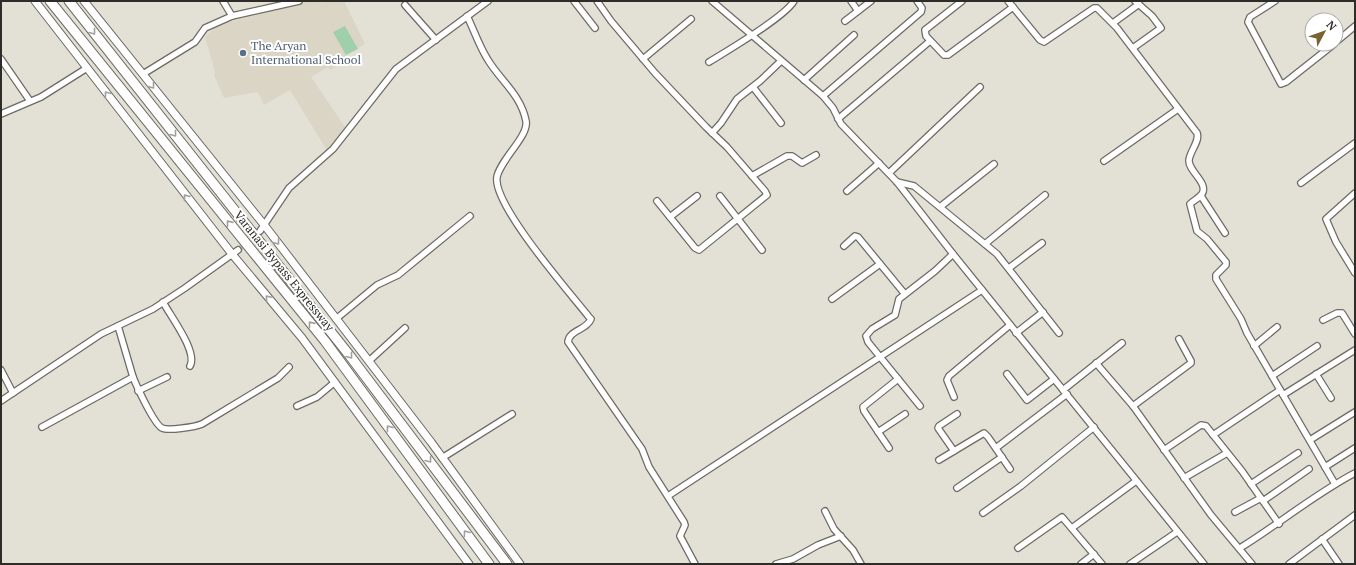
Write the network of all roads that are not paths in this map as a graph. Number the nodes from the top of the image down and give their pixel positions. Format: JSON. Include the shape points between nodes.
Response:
{"nodes":[{"id":1,"x":35,"y":1,"type":"edge"},
{"id":2,"x":50,"y":1,"type":"edge"},
{"id":3,"x":69,"y":1,"type":"edge"},
{"id":4,"x":84,"y":1,"type":"edge"},
{"id":5,"x":223,"y":1,"type":"edge"},
{"id":6,"x":300,"y":1,"type":"edge"},
{"id":7,"x":488,"y":1,"type":"edge"},
{"id":8,"x":574,"y":1,"type":"edge"},
{"id":9,"x":597,"y":1,"type":"edge"},
{"id":10,"x":712,"y":1,"type":"edge"},
{"id":11,"x":794,"y":1,"type":"edge"},
{"id":12,"x":851,"y":1,"type":"edge"},
{"id":13,"x":871,"y":1,"type":"edge"},
{"id":14,"x":917,"y":1,"type":"edge"},
{"id":15,"x":962,"y":1,"type":"edge"},
{"id":16,"x":1008,"y":1,"type":"edge"},
{"id":17,"x":1276,"y":1,"type":"edge"},
{"id":18,"x":1137,"y":3,"type":"edge"},
{"id":19,"x":405,"y":5,"type":"dead end"},
{"id":20,"x":1013,"y":6,"type":"junction"},
{"id":21,"x":858,"y":10,"type":"junction"},
{"id":22,"x":232,"y":16,"type":"junction"},
{"id":23,"x":467,"y":16,"type":"junction"},
{"id":24,"x":691,"y":19,"type":"dead end"},
{"id":25,"x":845,"y":21,"type":"dead end"},
{"id":26,"x":1113,"y":23,"type":"junction"},
{"id":27,"x":1355,"y":26,"type":"edge"},
{"id":28,"x":595,"y":28,"type":"dead end"},
{"id":29,"x":854,"y":34,"type":"dead end"},
{"id":30,"x":752,"y":35,"type":"junction"},
{"id":31,"x":1344,"y":35,"type":"edge"},
{"id":32,"x":436,"y":40,"type":"junction"},
{"id":33,"x":930,"y":41,"type":"junction"},
{"id":34,"x":1133,"y":48,"type":"junction"},
{"id":35,"x":1324,"y":52,"type":"edge"},
{"id":36,"x":1,"y":59,"type":"edge"},
{"id":37,"x":643,"y":59,"type":"junction"},
{"id":38,"x":781,"y":61,"type":"junction"},
{"id":39,"x":709,"y":62,"type":"dead end"},
{"id":40,"x":87,"y":68,"type":"junction"},
{"id":41,"x":143,"y":74,"type":"junction"},
{"id":42,"x":804,"y":80,"type":"junction"},
{"id":43,"x":753,"y":87,"type":"junction"},
{"id":44,"x":980,"y":88,"type":"dead end"},
{"id":45,"x":823,"y":96,"type":"junction"},
{"id":46,"x":30,"y":101,"type":"junction"},
{"id":47,"x":1178,"y":109,"type":"junction"},
{"id":48,"x":1,"y":114,"type":"edge"},
{"id":49,"x":838,"y":120,"type":"junction"},
{"id":50,"x":782,"y":123,"type":"dead end"},
{"id":51,"x":712,"y":133,"type":"junction"},
{"id":52,"x":1355,"y":144,"type":"edge"},
{"id":53,"x":816,"y":155,"type":"dead end"},
{"id":54,"x":1104,"y":161,"type":"dead end"},
{"id":55,"x":879,"y":163,"type":"junction"},
{"id":56,"x":994,"y":164,"type":"dead end"},
{"id":57,"x":889,"y":173,"type":"junction"},
{"id":58,"x":752,"y":176,"type":"junction"},
{"id":59,"x":897,"y":182,"type":"junction"},
{"id":60,"x":1300,"y":183,"type":"dead end"},
{"id":61,"x":847,"y":191,"type":"dead end"},
{"id":62,"x":1355,"y":193,"type":"edge"},
{"id":63,"x":1045,"y":195,"type":"dead end"},
{"id":64,"x":697,"y":196,"type":"dead end"},
{"id":65,"x":720,"y":196,"type":"dead end"},
{"id":66,"x":1201,"y":196,"type":"junction"},
{"id":67,"x":657,"y":201,"type":"dead end"},
{"id":68,"x":940,"y":207,"type":"junction"},
{"id":69,"x":470,"y":216,"type":"dead end"},
{"id":70,"x":670,"y":217,"type":"junction"},
{"id":71,"x":738,"y":219,"type":"junction"},
{"id":72,"x":262,"y":228,"type":"junction"},
{"id":73,"x":1225,"y":233,"type":"dead end"},
{"id":74,"x":1042,"y":243,"type":"dead end"},
{"id":75,"x":985,"y":244,"type":"junction"},
{"id":76,"x":844,"y":246,"type":"dead end"},
{"id":77,"x":762,"y":250,"type":"dead end"},
{"id":78,"x":235,"y":252,"type":"junction"},
{"id":79,"x":953,"y":254,"type":"junction"},
{"id":80,"x":880,"y":264,"type":"junction"},
{"id":81,"x":1009,"y":268,"type":"junction"},
{"id":82,"x":1355,"y":272,"type":"edge"},
{"id":83,"x":982,"y":290,"type":"junction"},
{"id":84,"x":904,"y":293,"type":"junction"},
{"id":85,"x":832,"y":299,"type":"dead end"},
{"id":86,"x":163,"y":302,"type":"junction"},
{"id":87,"x":1043,"y":312,"type":"junction"},
{"id":88,"x":336,"y":319,"type":"junction"},
{"id":89,"x":1323,"y":320,"type":"dead end"},
{"id":90,"x":1010,"y":325,"type":"junction"},
{"id":91,"x":118,"y":326,"type":"junction"},
{"id":92,"x":1277,"y":327,"type":"dead end"},
{"id":93,"x":404,"y":328,"type":"dead end"},
{"id":94,"x":1016,"y":333,"type":"junction"},
{"id":95,"x":1058,"y":333,"type":"dead end"},
{"id":96,"x":1355,"y":334,"type":"edge"},
{"id":97,"x":1179,"y":339,"type":"dead end"},
{"id":98,"x":1122,"y":343,"type":"dead end"},
{"id":99,"x":1254,"y":346,"type":"junction"},
{"id":100,"x":1317,"y":346,"type":"dead end"},
{"id":101,"x":1355,"y":350,"type":"edge"},
{"id":102,"x":881,"y":358,"type":"junction"},
{"id":103,"x":369,"y":361,"type":"junction"},
{"id":104,"x":1096,"y":363,"type":"junction"},
{"id":105,"x":190,"y":366,"type":"dead end"},
{"id":106,"x":288,"y":367,"type":"dead end"},
{"id":107,"x":1,"y":370,"type":"edge"},
{"id":108,"x":1007,"y":374,"type":"dead end"},
{"id":109,"x":1316,"y":374,"type":"junction"},
{"id":110,"x":1272,"y":376,"type":"junction"},
{"id":111,"x":167,"y":377,"type":"dead end"},
{"id":112,"x":133,"y":378,"type":"junction"},
{"id":113,"x":898,"y":379,"type":"junction"},
{"id":114,"x":1054,"y":379,"type":"junction"},
{"id":115,"x":335,"y":382,"type":"junction"},
{"id":116,"x":138,"y":391,"type":"junction"},
{"id":117,"x":1065,"y":392,"type":"junction"},
{"id":118,"x":1282,"y":392,"type":"junction"},
{"id":119,"x":13,"y":393,"type":"junction"},
{"id":120,"x":954,"y":397,"type":"dead end"},
{"id":121,"x":1331,"y":398,"type":"dead end"},
{"id":122,"x":1,"y":401,"type":"edge"},
{"id":123,"x":297,"y":406,"type":"dead end"},
{"id":124,"x":920,"y":406,"type":"dead end"},
{"id":125,"x":1133,"y":406,"type":"junction"},
{"id":126,"x":1355,"y":412,"type":"edge"},
{"id":127,"x":512,"y":414,"type":"dead end"},
{"id":128,"x":905,"y":414,"type":"dead end"},
{"id":129,"x":957,"y":414,"type":"dead end"},
{"id":130,"x":42,"y":427,"type":"dead end"},
{"id":131,"x":1094,"y":427,"type":"junction"},
{"id":132,"x":878,"y":432,"type":"junction"},
{"id":133,"x":1213,"y":435,"type":"junction"},
{"id":134,"x":1310,"y":440,"type":"junction"},
{"id":135,"x":889,"y":448,"type":"dead end"},
{"id":136,"x":996,"y":448,"type":"junction"},
{"id":137,"x":1355,"y":448,"type":"edge"},
{"id":138,"x":1164,"y":450,"type":"junction"},
{"id":139,"x":954,"y":451,"type":"junction"},
{"id":140,"x":1298,"y":452,"type":"dead end"},
{"id":141,"x":1227,"y":453,"type":"junction"},
{"id":142,"x":1002,"y":457,"type":"junction"},
{"id":143,"x":442,"y":458,"type":"junction"},
{"id":144,"x":939,"y":460,"type":"dead end"},
{"id":145,"x":1325,"y":467,"type":"junction"},
{"id":146,"x":1010,"y":469,"type":"dead end"},
{"id":147,"x":1309,"y":469,"type":"dead end"},
{"id":148,"x":1355,"y":473,"type":"edge"},
{"id":149,"x":1184,"y":478,"type":"junction"},
{"id":150,"x":1136,"y":481,"type":"junction"},
{"id":151,"x":1251,"y":484,"type":"junction"},
{"id":152,"x":1335,"y":484,"type":"junction"},
{"id":153,"x":957,"y":488,"type":"dead end"},
{"id":154,"x":668,"y":496,"type":"junction"},
{"id":155,"x":1262,"y":500,"type":"junction"},
{"id":156,"x":825,"y":511,"type":"dead end"},
{"id":157,"x":1234,"y":512,"type":"dead end"},
{"id":158,"x":983,"y":513,"type":"dead end"},
{"id":159,"x":1355,"y":515,"type":"edge"},
{"id":160,"x":1279,"y":524,"type":"junction"},
{"id":161,"x":1072,"y":528,"type":"junction"},
{"id":162,"x":1177,"y":532,"type":"junction"},
{"id":163,"x":841,"y":536,"type":"junction"},
{"id":164,"x":1322,"y":539,"type":"junction"},
{"id":165,"x":1018,"y":548,"type":"dead end"},
{"id":166,"x":1240,"y":548,"type":"junction"},
{"id":167,"x":1094,"y":554,"type":"junction"},
{"id":168,"x":1292,"y":563,"type":"edge"},
{"id":169,"x":469,"y":564,"type":"edge"},
{"id":170,"x":489,"y":564,"type":"edge"},
{"id":171,"x":507,"y":564,"type":"edge"},
{"id":172,"x":520,"y":564,"type":"edge"},
{"id":173,"x":695,"y":564,"type":"edge"},
{"id":174,"x":776,"y":564,"type":"edge"},
{"id":175,"x":861,"y":564,"type":"edge"},
{"id":176,"x":1081,"y":564,"type":"edge"},
{"id":177,"x":1102,"y":564,"type":"edge"},
{"id":178,"x":1130,"y":564,"type":"edge"},
{"id":179,"x":1204,"y":564,"type":"edge"},
{"id":180,"x":1252,"y":564,"type":"edge"},
{"id":181,"x":1339,"y":564,"type":"edge"}],
"edges":[{"from":1,"to":40,"type":"street"},
{"from":170,"to":2,"type":"highway","name":"Varanasi Bypass Expressway","one_way":true,"via":[[325,341]]},
{"from":3,"to":171,"type":"highway","name":"Varanasi Bypass Expressway","one_way":true,"via":[[350,356]]},
{"from":4,"to":41,"type":"street"},
{"from":5,"to":22,"type":"street"},
{"from":6,"to":22,"type":"street"},
{"from":7,"to":23,"type":"street"},
{"from":8,"to":28,"type":"street"},
{"from":9,"to":37,"type":"street"},
{"from":10,"to":30,"type":"street"},
{"from":11,"to":30,"type":"street","via":[[788,9]]},
{"from":12,"to":21,"type":"street"},
{"from":13,"to":21,"type":"street"},
{"from":14,"to":45,"type":"street","via":[[922,8],[921,12]]},
{"from":15,"to":33,"type":"street","via":[[925,30]]},
{"from":16,"to":20,"type":"street"},
{"from":17,"to":35,"type":"street","via":[[1250,17],[1248,22],[1281,84]]},
{"from":18,"to":26,"type":"street"},
{"from":18,"to":34,"type":"street","via":[[1152,16],[1161,30]]},
{"from":19,"to":32,"type":"street"},
{"from":20,"to":26,"type":"street","via":[[1044,42],[1096,8]]},
{"from":20,"to":33,"type":"street","via":[[948,55],[942,54]]},
{"from":21,"to":25,"type":"street"},
{"from":22,"to":41,"type":"street","via":[[205,28],[195,42]]},
{"from":23,"to":32,"type":"street"},
{"from":23,"to":154,"type":"street","via":[[486,58],[512,90],[526,119],[525,129],[497,174],[496,184],[500,196],[542,258],[589,317],[589,324],[570,336],[568,342],[642,449],[649,467]]},
{"from":24,"to":37,"type":"street"},
{"from":26,"to":34,"type":"street"},
{"from":27,"to":31,"type":"street"},
{"from":29,"to":42,"type":"street"},
{"from":30,"to":38,"type":"street"},
{"from":30,"to":39,"type":"street"},
{"from":32,"to":72,"type":"street","via":[[392,74],[333,149],[289,188]]},
{"from":33,"to":49,"type":"street"},
{"from":34,"to":47,"type":"street"},
{"from":36,"to":46,"type":"street"},
{"from":37,"to":51,"type":"street"},
{"from":38,"to":42,"type":"street"},
{"from":38,"to":43,"type":"street"},
{"from":40,"to":46,"type":"street","via":[[41,97]]},
{"from":78,"to":40,"type":"street","one_way":true},
{"from":41,"to":72,"type":"street","one_way":true},
{"from":42,"to":45,"type":"street"},
{"from":43,"to":50,"type":"street"},
{"from":43,"to":51,"type":"street","via":[[734,102]]},
{"from":44,"to":57,"type":"street"},
{"from":45,"to":49,"type":"street","via":[[833,108]]},
{"from":46,"to":48,"type":"street"},
{"from":47,"to":54,"type":"street"},
{"from":47,"to":66,"type":"street","via":[[1198,136],[1189,161],[1191,170],[1202,186]]},
{"from":49,"to":55,"type":"street"},
{"from":51,"to":58,"type":"street"},
{"from":52,"to":60,"type":"street"},
{"from":53,"to":58,"type":"street","via":[[802,163],[792,156],[787,156]]},
{"from":55,"to":57,"type":"street"},
{"from":55,"to":61,"type":"street"},
{"from":56,"to":68,"type":"street"},
{"from":57,"to":59,"type":"street"},
{"from":58,"to":71,"type":"street","via":[[766,195]]},
{"from":59,"to":68,"type":"street","via":[[914,186]]},
{"from":59,"to":79,"type":"street"},
{"from":62,"to":82,"type":"street","via":[[1326,219],[1336,242]]},
{"from":63,"to":75,"type":"street"},
{"from":64,"to":70,"type":"street"},
{"from":65,"to":71,"type":"street"},
{"from":66,"to":73,"type":"street"},
{"from":66,"to":99,"type":"street","via":[[1190,204],[1195,229],[1226,262],[1216,275],[1216,279],[1241,318]]},
{"from":67,"to":70,"type":"street"},
{"from":68,"to":75,"type":"street"},
{"from":69,"to":88,"type":"street","via":[[398,275],[378,285]]},
{"from":70,"to":71,"type":"street","via":[[699,250]]},
{"from":71,"to":77,"type":"street"},
{"from":72,"to":88,"type":"street","one_way":true},
{"from":74,"to":81,"type":"street"},
{"from":75,"to":81,"type":"street"},
{"from":76,"to":80,"type":"street","via":[[857,236]]},
{"from":78,"to":86,"type":"street"},
{"from":115,"to":78,"type":"street","one_way":true},
{"from":79,"to":83,"type":"street"},
{"from":79,"to":84,"type":"street","via":[[935,271]]},
{"from":80,"to":84,"type":"street"},
{"from":80,"to":85,"type":"street"},
{"from":81,"to":87,"type":"street"},
{"from":83,"to":90,"type":"street"},
{"from":83,"to":102,"type":"street"},
{"from":84,"to":102,"type":"street","via":[[897,302],[895,316],[872,329],[866,336]]},
{"from":86,"to":91,"type":"street"},
{"from":86,"to":105,"type":"street","via":[[190,348],[193,358]]},
{"from":87,"to":94,"type":"street"},
{"from":87,"to":95,"type":"street"},
{"from":88,"to":103,"type":"street"},
{"from":89,"to":96,"type":"street","via":[[1342,313]]},
{"from":90,"to":94,"type":"street"},
{"from":90,"to":120,"type":"street","via":[[949,376],[947,380]]},
{"from":91,"to":112,"type":"street"},
{"from":91,"to":119,"type":"street","via":[[101,334]]},
{"from":92,"to":99,"type":"street"},
{"from":93,"to":103,"type":"street"},
{"from":94,"to":114,"type":"street"},
{"from":97,"to":125,"type":"street","via":[[1191,363]]},
{"from":98,"to":104,"type":"street"},
{"from":99,"to":110,"type":"street"},
{"from":100,"to":110,"type":"street"},
{"from":101,"to":109,"type":"street"},
{"from":102,"to":113,"type":"street"},
{"from":102,"to":154,"type":"street"},
{"from":103,"to":143,"type":"street"},
{"from":104,"to":117,"type":"street"},
{"from":104,"to":125,"type":"street"},
{"from":106,"to":116,"type":"street","via":[[278,378],[213,418],[193,427],[162,428],[156,423]]},
{"from":107,"to":119,"type":"street"},
{"from":108,"to":114,"type":"street","via":[[1027,400]]},
{"from":109,"to":118,"type":"street"},
{"from":109,"to":121,"type":"street"},
{"from":110,"to":118,"type":"street"},
{"from":111,"to":116,"type":"street"},
{"from":112,"to":116,"type":"street"},
{"from":112,"to":130,"type":"street"},
{"from":113,"to":124,"type":"street"},
{"from":113,"to":132,"type":"street","via":[[863,407]]},
{"from":114,"to":117,"type":"street"},
{"from":115,"to":123,"type":"street","via":[[317,397]]},
{"from":115,"to":169,"type":"street"},
{"from":117,"to":131,"type":"street"},
{"from":117,"to":136,"type":"street"},
{"from":118,"to":133,"type":"street"},
{"from":118,"to":134,"type":"street"},
{"from":119,"to":122,"type":"street"},
{"from":125,"to":138,"type":"street"},
{"from":126,"to":134,"type":"street"},
{"from":127,"to":143,"type":"street"},
{"from":128,"to":132,"type":"street"},
{"from":129,"to":139,"type":"street","via":[[938,428]]},
{"from":131,"to":150,"type":"street"},
{"from":131,"to":158,"type":"street"},
{"from":132,"to":135,"type":"street"},
{"from":133,"to":138,"type":"street","via":[[1206,426],[1201,425]]},
{"from":133,"to":141,"type":"street"},
{"from":134,"to":145,"type":"street"},
{"from":136,"to":139,"type":"street","via":[[984,433]]},
{"from":136,"to":142,"type":"street"},
{"from":137,"to":145,"type":"street"},
{"from":138,"to":149,"type":"street"},
{"from":139,"to":144,"type":"street"},
{"from":140,"to":151,"type":"street"},
{"from":141,"to":149,"type":"street"},
{"from":141,"to":151,"type":"street"},
{"from":142,"to":146,"type":"street"},
{"from":142,"to":153,"type":"street"},
{"from":143,"to":172,"type":"street"},
{"from":145,"to":152,"type":"street"},
{"from":147,"to":155,"type":"street"},
{"from":148,"to":152,"type":"street"},
{"from":149,"to":166,"type":"street","via":[[1211,515]]},
{"from":150,"to":161,"type":"street"},
{"from":150,"to":162,"type":"street"},
{"from":151,"to":155,"type":"street"},
{"from":152,"to":160,"type":"street"},
{"from":154,"to":173,"type":"street","via":[[684,522],[680,536]]},
{"from":155,"to":157,"type":"street"},
{"from":155,"to":160,"type":"street"},
{"from":156,"to":163,"type":"street","via":[[834,529]]},
{"from":159,"to":164,"type":"street"},
{"from":160,"to":166,"type":"street"},
{"from":161,"to":165,"type":"street","via":[[1060,517]]},
{"from":161,"to":167,"type":"street"},
{"from":162,"to":178,"type":"street"},
{"from":162,"to":179,"type":"street"},
{"from":163,"to":174,"type":"street","via":[[793,559]]},
{"from":163,"to":175,"type":"street"},
{"from":164,"to":168,"type":"street"},
{"from":164,"to":181,"type":"street"},
{"from":166,"to":180,"type":"street"},
{"from":167,"to":176,"type":"street"},
{"from":167,"to":177,"type":"street"}]}
